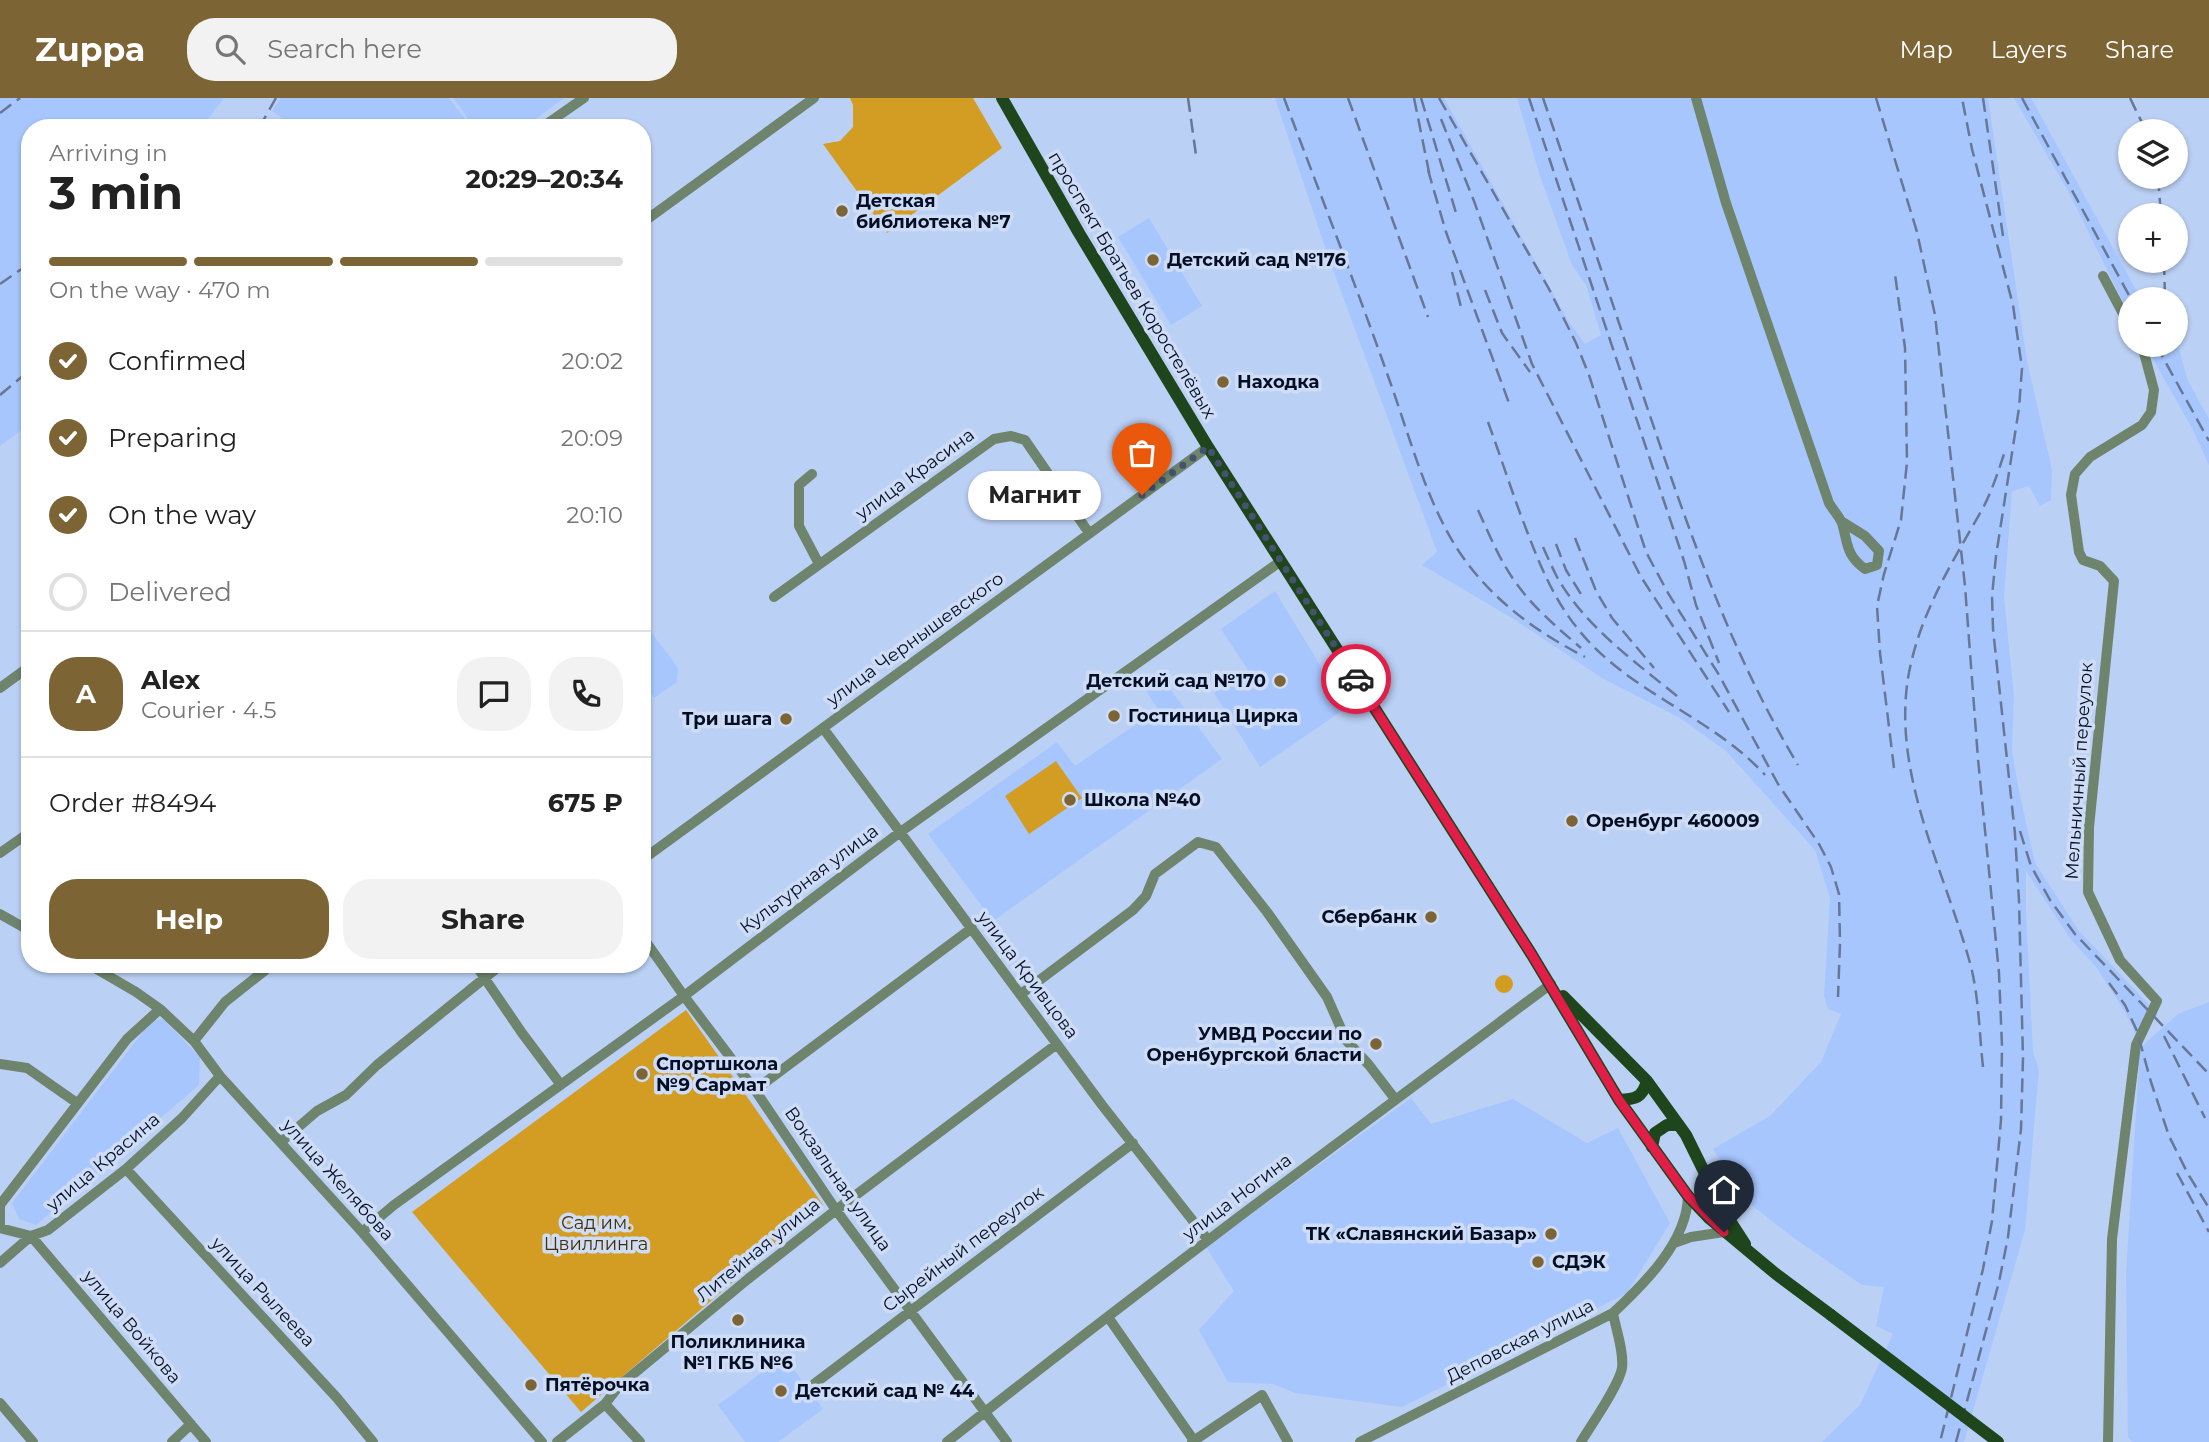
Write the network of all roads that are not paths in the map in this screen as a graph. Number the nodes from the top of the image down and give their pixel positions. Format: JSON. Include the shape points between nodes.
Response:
{"nodes":[{"id":1,"x":584,"y":98,"type":"edge"},
{"id":2,"x":814,"y":98,"type":"edge"},
{"id":3,"x":1002,"y":98,"type":"edge"},
{"id":4,"x":1696,"y":98,"type":"edge"},
{"id":5,"x":554,"y":119,"type":"edge"},
{"id":6,"x":651,"y":216,"type":"edge"},
{"id":7,"x":2103,"y":276,"type":"dead end"},
{"id":8,"x":2118,"y":304,"type":"edge"},
{"id":9,"x":2145,"y":357,"type":"edge"},
{"id":10,"x":1208,"y":447,"type":"junction"},
{"id":11,"x":812,"y":474,"type":"dead end"},
{"id":12,"x":1841,"y":521,"type":"dead end"},
{"id":13,"x":1089,"y":533,"type":"junction"},
{"id":14,"x":1281,"y":561,"type":"junction"},
{"id":15,"x":820,"y":564,"type":"junction"},
{"id":16,"x":774,"y":597,"type":"dead end"},
{"id":17,"x":21,"y":673,"type":"edge"},
{"id":18,"x":0,"y":688,"type":"edge"},
{"id":19,"x":823,"y":728,"type":"junction"},
{"id":20,"x":900,"y":833,"type":"junction"},
{"id":21,"x":21,"y":838,"type":"edge"},
{"id":22,"x":0,"y":853,"type":"edge"},
{"id":23,"x":651,"y":853,"type":"edge"},
{"id":24,"x":0,"y":914,"type":"edge"},
{"id":25,"x":21,"y":926,"type":"edge"},
{"id":26,"x":972,"y":929,"type":"junction"},
{"id":27,"x":651,"y":949,"type":"edge"},
{"id":28,"x":103,"y":973,"type":"edge"},
{"id":29,"x":262,"y":973,"type":"edge"},
{"id":30,"x":482,"y":973,"type":"edge"},
{"id":31,"x":490,"y":973,"type":"edge"},
{"id":32,"x":485,"y":977,"type":"junction"},
{"id":33,"x":1551,"y":984,"type":"junction"},
{"id":34,"x":1021,"y":994,"type":"junction"},
{"id":35,"x":684,"y":996,"type":"junction"},
{"id":36,"x":160,"y":1009,"type":"junction"},
{"id":37,"x":194,"y":1041,"type":"junction"},
{"id":38,"x":1057,"y":1044,"type":"junction"},
{"id":39,"x":0,"y":1064,"type":"edge"},
{"id":40,"x":220,"y":1076,"type":"junction"},
{"id":41,"x":1647,"y":1081,"type":"junction"},
{"id":42,"x":561,"y":1085,"type":"junction"},
{"id":43,"x":755,"y":1090,"type":"junction"},
{"id":44,"x":1395,"y":1099,"type":"junction"},
{"id":45,"x":1619,"y":1100,"type":"junction"},
{"id":46,"x":77,"y":1103,"type":"junction"},
{"id":47,"x":1679,"y":1125,"type":"junction"},
{"id":48,"x":281,"y":1142,"type":"junction"},
{"id":49,"x":1133,"y":1143,"type":"junction"},
{"id":50,"x":1652,"y":1147,"type":"junction"},
{"id":51,"x":126,"y":1169,"type":"junction"},
{"id":52,"x":1688,"y":1196,"type":"junction"},
{"id":53,"x":836,"y":1210,"type":"junction"},
{"id":54,"x":0,"y":1227,"type":"edge"},
{"id":55,"x":362,"y":1232,"type":"junction"},
{"id":56,"x":1724,"y":1232,"type":"junction"},
{"id":57,"x":31,"y":1236,"type":"junction"},
{"id":58,"x":1208,"y":1240,"type":"junction"},
{"id":59,"x":1674,"y":1243,"type":"junction"},
{"id":60,"x":1751,"y":1253,"type":"junction"},
{"id":61,"x":0,"y":1263,"type":"edge"},
{"id":62,"x":911,"y":1310,"type":"junction"},
{"id":63,"x":1613,"y":1313,"type":"junction"},
{"id":64,"x":1108,"y":1317,"type":"junction"},
{"id":65,"x":814,"y":1384,"type":"dead end"},
{"id":66,"x":0,"y":1403,"type":"edge"},
{"id":67,"x":605,"y":1404,"type":"junction"},
{"id":68,"x":985,"y":1412,"type":"junction"},
{"id":69,"x":191,"y":1424,"type":"junction"},
{"id":70,"x":1193,"y":1441,"type":"edge"},
{"id":71,"x":33,"y":1442,"type":"edge"},
{"id":72,"x":172,"y":1442,"type":"edge"},
{"id":73,"x":206,"y":1442,"type":"edge"},
{"id":74,"x":373,"y":1442,"type":"edge"},
{"id":75,"x":542,"y":1442,"type":"edge"},
{"id":76,"x":557,"y":1442,"type":"edge"},
{"id":77,"x":640,"y":1442,"type":"edge"},
{"id":78,"x":947,"y":1442,"type":"edge"},
{"id":79,"x":1007,"y":1442,"type":"edge"},
{"id":80,"x":1288,"y":1442,"type":"edge"},
{"id":81,"x":1360,"y":1442,"type":"edge"},
{"id":82,"x":1581,"y":1442,"type":"edge"},
{"id":83,"x":1998,"y":1442,"type":"edge"},
{"id":84,"x":2108,"y":1442,"type":"edge"}],
"edges":[{"from":1,"to":5,"type":"street"},
{"from":2,"to":6,"type":"street"},
{"from":3,"to":10,"type":"main road","name":"проспект Братьев Коростелёвых"},
{"from":4,"to":12,"type":"street","via":[[1726,203],[1829,503]]},
{"from":7,"to":8,"type":"street"},
{"from":9,"to":84,"type":"street","name":"Мельничный переулок","via":[[2154,390],[2151,412],[2142,425],[2090,457],[2075,474],[2071,495],[2083,560],[2100,566],[2114,581],[2089,827],[2088,892],[2120,960],[2157,1001],[2136,1045],[2112,1239]]},
{"from":10,"to":13,"type":"street","name":"улица Чернышевского"},
{"from":10,"to":14,"type":"main road","name":"проспект Братьев Коростелёвых"},
{"from":11,"to":15,"type":"street","via":[[799,485],[799,526]]},
{"from":13,"to":15,"type":"street","name":"улица Красина","via":[[1025,440],[1011,436],[994,439]]},
{"from":13,"to":19,"type":"street","name":"улица Чернышевского"},
{"from":14,"to":20,"type":"street","name":"Культурная улица"},
{"from":14,"to":33,"type":"main road","name":"проспект Братьев Коростелёвых"},
{"from":15,"to":16,"type":"street","name":"улица Красина"},
{"from":17,"to":18,"type":"street"},
{"from":19,"to":20,"type":"street","name":"улица Кривцова"},
{"from":19,"to":23,"type":"street","name":"улица Чернышевского"},
{"from":20,"to":26,"type":"street","name":"улица Кривцова"},
{"from":20,"to":35,"type":"street","name":"Культурная улица"},
{"from":21,"to":22,"type":"street"},
{"from":24,"to":25,"type":"street"},
{"from":26,"to":34,"type":"street","name":"улица Кривцова"},
{"from":26,"to":43,"type":"street"},
{"from":27,"to":35,"type":"street","name":"Вокзальная улица"},
{"from":28,"to":36,"type":"street","name":"улица Желябова"},
{"from":29,"to":37,"type":"street","via":[[225,1002]]},
{"from":30,"to":32,"type":"street"},
{"from":31,"to":32,"type":"street"},
{"from":32,"to":42,"type":"street"},
{"from":32,"to":48,"type":"street","via":[[346,1095],[317,1111]]},
{"from":33,"to":41,"type":"main road","name":"проспект Братьев Коростелёвых"},
{"from":33,"to":44,"type":"street","name":"улица Ногина"},
{"from":33,"to":45,"type":"main road","name":"проспект Братьев Коростелёвых"},
{"from":34,"to":38,"type":"street","name":"улица Кривцова"},
{"from":34,"to":44,"type":"street","via":[[1133,910],[1146,896],[1155,874],[1198,842],[1216,847],[1327,997],[1346,1040]]},
{"from":35,"to":42,"type":"street","name":"Культурная улица"},
{"from":35,"to":43,"type":"street","name":"Вокзальная улица"},
{"from":36,"to":37,"type":"street","name":"улица Желябова"},
{"from":36,"to":46,"type":"street","via":[[127,1039]]},
{"from":37,"to":40,"type":"street","name":"улица Желябова"},
{"from":38,"to":49,"type":"street","name":"улица Кривцова"},
{"from":38,"to":53,"type":"street","name":"Литейная улица"},
{"from":39,"to":46,"type":"street","via":[[27,1068]]},
{"from":40,"to":48,"type":"street","name":"улица Желябова"},
{"from":40,"to":51,"type":"street","name":"улица Красина"},
{"from":41,"to":45,"type":"main road","via":[[1644,1093],[1633,1100]]},
{"from":41,"to":47,"type":"main road","name":"проспект Братьев Коростелёвых"},
{"from":42,"to":55,"type":"street","name":"Культурная улица"},
{"from":43,"to":53,"type":"street","name":"Вокзальная улица"},
{"from":44,"to":58,"type":"street","name":"улица Ногина"},
{"from":45,"to":50,"type":"main road","name":"проспект Братьев Коростелёвых"},
{"from":46,"to":54,"type":"street","via":[[0,1205]]},
{"from":47,"to":50,"type":"main road","via":[[1667,1125],[1655,1133]]},
{"from":47,"to":60,"type":"main road","name":"проспект Братьев Коростелёвых"},
{"from":48,"to":55,"type":"street","name":"улица Желябова"},
{"from":49,"to":58,"type":"street","name":"улица Кривцова"},
{"from":49,"to":62,"type":"street","name":"Сырейный переулок"},
{"from":50,"to":52,"type":"main road","name":"проспект Братьев Коростелёвых"},
{"from":51,"to":57,"type":"street","name":"улица Красина","via":[[48,1230]]},
{"from":51,"to":74,"type":"street","name":"улица Рылеева"},
{"from":52,"to":56,"type":"main road","name":"проспект Братьев Коростелёвых"},
{"from":52,"to":59,"type":"street","name":"Деповская улица","via":[[1685,1223]]},
{"from":53,"to":62,"type":"street","name":"Вокзальная улица"},
{"from":53,"to":67,"type":"street","name":"Литейная улица","via":[[619,1386]]},
{"from":54,"to":57,"type":"street"},
{"from":55,"to":75,"type":"street","name":"улица Желябова"},
{"from":56,"to":59,"type":"street"},
{"from":56,"to":60,"type":"main road","name":"проспект Братьев Коростелёвых"},
{"from":57,"to":61,"type":"street","name":"улица Красина"},
{"from":57,"to":69,"type":"street","name":"улица Войкова"},
{"from":58,"to":64,"type":"street","name":"улица Ногина"},
{"from":59,"to":63,"type":"street","name":"Деповская улица"},
{"from":60,"to":83,"type":"main road","name":"проспект Братьев Коростелёвых","bridge":true},
{"from":62,"to":65,"type":"street","name":"Сырейный переулок"},
{"from":62,"to":68,"type":"street","name":"Вокзальная улица"},
{"from":63,"to":81,"type":"street","name":"Деповская улица"},
{"from":63,"to":82,"type":"street","via":[[1622,1369]]},
{"from":64,"to":68,"type":"street","name":"улица Ногина"},
{"from":64,"to":70,"type":"street"},
{"from":66,"to":71,"type":"street"},
{"from":67,"to":76,"type":"street","name":"Литейная улица"},
{"from":67,"to":77,"type":"street"},
{"from":68,"to":78,"type":"street","name":"улица Ногина"},
{"from":68,"to":79,"type":"street","name":"Вокзальная улица"},
{"from":69,"to":72,"type":"street"},
{"from":69,"to":73,"type":"street","name":"улица Войкова"},
{"from":70,"to":80,"type":"street","via":[[1262,1395]]}]}
